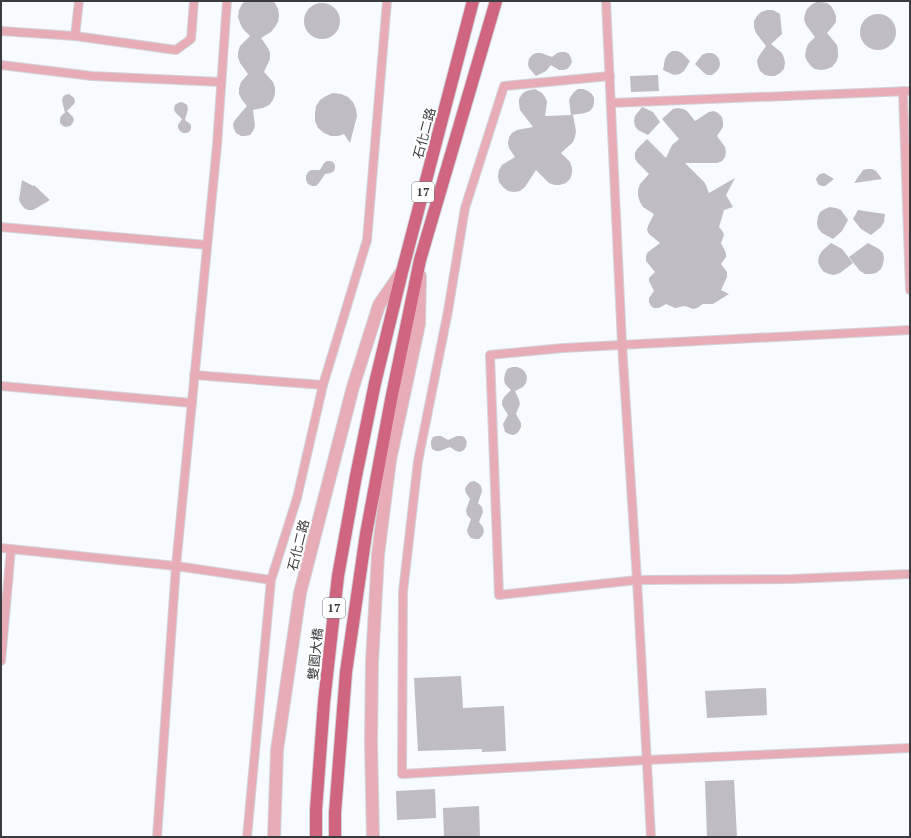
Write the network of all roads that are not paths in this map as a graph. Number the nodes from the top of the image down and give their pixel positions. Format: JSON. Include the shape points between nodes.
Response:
{"nodes":[{"id":1,"x":79,"y":1,"type":"edge"},
{"id":2,"x":194,"y":1,"type":"edge"},
{"id":3,"x":227,"y":1,"type":"edge"},
{"id":4,"x":387,"y":1,"type":"edge"},
{"id":5,"x":474,"y":1,"type":"edge"},
{"id":6,"x":496,"y":1,"type":"edge"},
{"id":7,"x":606,"y":1,"type":"edge"},
{"id":8,"x":1,"y":31,"type":"edge"},
{"id":9,"x":75,"y":36,"type":"junction"},
{"id":10,"x":1,"y":65,"type":"edge"},
{"id":11,"x":610,"y":76,"type":"junction"},
{"id":12,"x":221,"y":82,"type":"junction"},
{"id":13,"x":906,"y":91,"type":"edge"},
{"id":14,"x":611,"y":103,"type":"junction"},
{"id":15,"x":1,"y":227,"type":"edge"},
{"id":16,"x":207,"y":245,"type":"junction"},
{"id":17,"x":420,"y":260,"type":"junction"},
{"id":18,"x":402,"y":272,"type":"junction"},
{"id":19,"x":910,"y":290,"type":"edge"},
{"id":20,"x":910,"y":330,"type":"edge"},
{"id":21,"x":622,"y":344,"type":"junction"},
{"id":22,"x":194,"y":375,"type":"junction"},
{"id":23,"x":375,"y":383,"type":"joint"},
{"id":24,"x":323,"y":385,"type":"junction"},
{"id":25,"x":1,"y":386,"type":"edge"},
{"id":26,"x":192,"y":403,"type":"junction"},
{"id":27,"x":1,"y":548,"type":"edge"},
{"id":28,"x":11,"y":549,"type":"junction"},
{"id":29,"x":176,"y":566,"type":"junction"},
{"id":30,"x":910,"y":574,"type":"edge"},
{"id":31,"x":272,"y":580,"type":"junction"},
{"id":32,"x":637,"y":580,"type":"junction"},
{"id":33,"x":1,"y":661,"type":"edge"},
{"id":34,"x":910,"y":748,"type":"edge"},
{"id":35,"x":647,"y":760,"type":"junction"},
{"id":36,"x":157,"y":837,"type":"edge"},
{"id":37,"x":247,"y":837,"type":"edge"},
{"id":38,"x":274,"y":837,"type":"edge"},
{"id":39,"x":316,"y":837,"type":"edge"},
{"id":40,"x":335,"y":837,"type":"edge"},
{"id":41,"x":373,"y":837,"type":"edge"},
{"id":42,"x":651,"y":837,"type":"edge"}],
"edges":[{"from":1,"to":9,"type":"lane"},
{"from":2,"to":9,"type":"lane","via":[[191,40],[176,50]]},
{"from":3,"to":12,"type":"lane"},
{"from":4,"to":24,"type":"lane","via":[[367,240]]},
{"from":5,"to":18,"type":"main road","name":"石化二路","number":"17"},
{"from":6,"to":17,"type":"main road","number":"17"},
{"from":7,"to":11,"type":"lane"},
{"from":8,"to":9,"type":"lane"},
{"from":10,"to":12,"type":"lane","via":[[92,76]]},
{"from":11,"to":14,"type":"lane"},
{"from":11,"to":35,"type":"lane","via":[[504,86],[465,208],[448,311],[418,462],[406,561],[403,592],[402,774]]},
{"from":12,"to":16,"type":"lane"},
{"from":13,"to":14,"type":"lane"},
{"from":13,"to":19,"type":"lane"},
{"from":14,"to":21,"type":"lane"},
{"from":15,"to":16,"type":"lane"},
{"from":16,"to":22,"type":"lane"},
{"from":17,"to":40,"type":"main road","number":"17","via":[[366,534],[346,672]]},
{"from":17,"to":41,"type":"street","via":[[419,324],[390,460],[378,555],[372,662]]},
{"from":18,"to":23,"type":"main road","name":"石化二路","number":"17"},
{"from":18,"to":38,"type":"street","name":"石化二路","via":[[379,305],[356,379],[300,593],[277,750]]},
{"from":20,"to":21,"type":"lane"},
{"from":21,"to":32,"type":"lane"},
{"from":21,"to":32,"type":"lane","via":[[490,355],[499,595]]},
{"from":22,"to":24,"type":"lane"},
{"from":22,"to":26,"type":"lane"},
{"from":23,"to":39,"type":"main road","name":"雙園大橋","number":"17","via":[[338,576],[324,702]]},
{"from":24,"to":31,"type":"lane","via":[[296,498]]},
{"from":25,"to":26,"type":"lane"},
{"from":26,"to":29,"type":"lane"},
{"from":27,"to":28,"type":"lane"},
{"from":28,"to":29,"type":"lane"},
{"from":28,"to":33,"type":"lane"},
{"from":29,"to":31,"type":"lane"},
{"from":29,"to":36,"type":"lane"},
{"from":30,"to":32,"type":"lane"},
{"from":31,"to":37,"type":"lane"},
{"from":32,"to":35,"type":"lane"},
{"from":34,"to":35,"type":"lane"},
{"from":35,"to":42,"type":"lane"}]}
